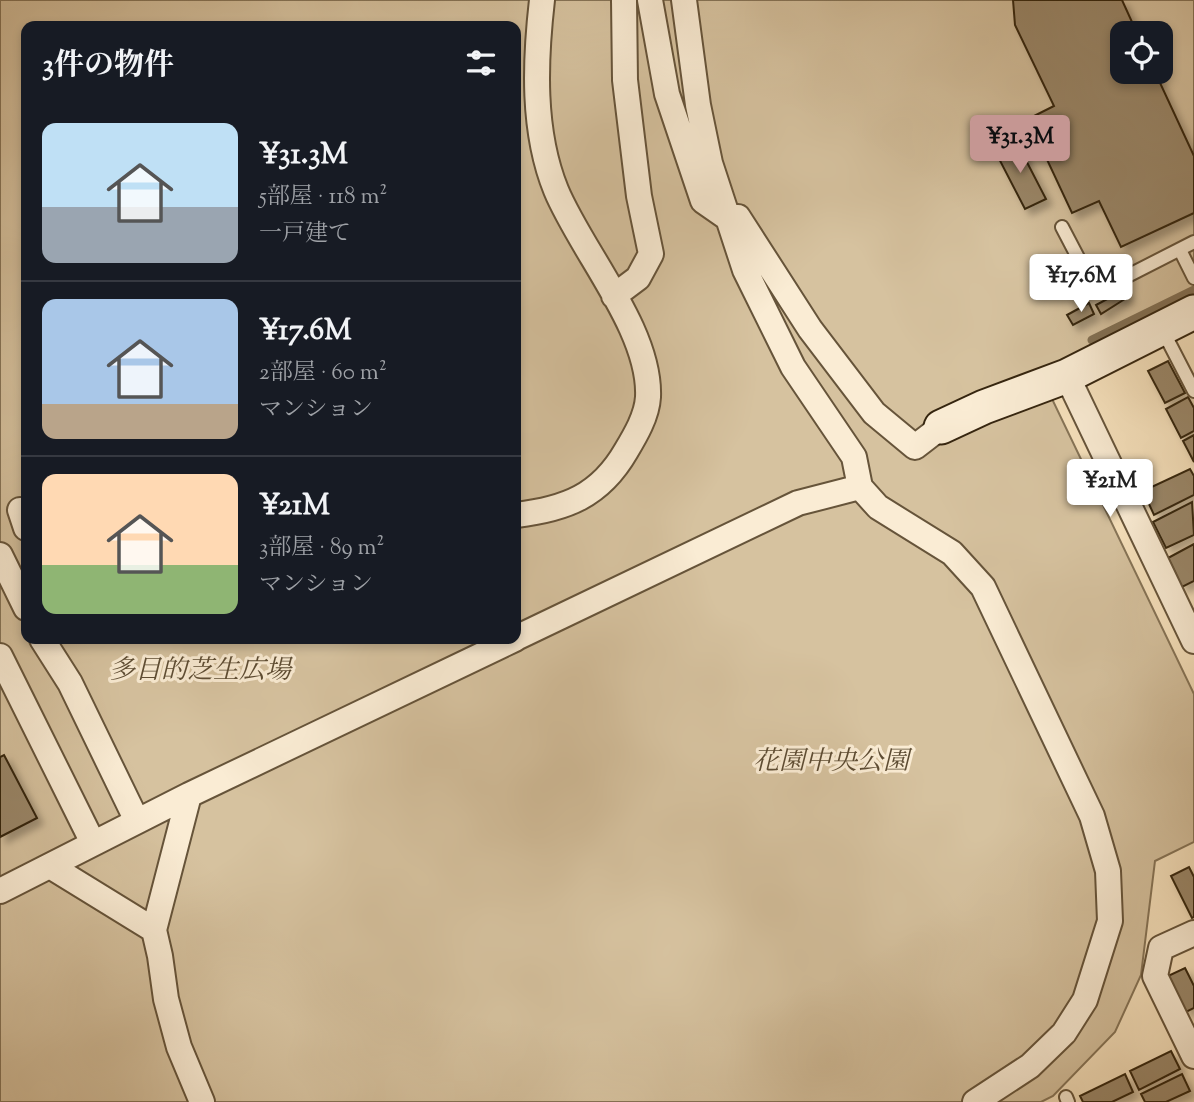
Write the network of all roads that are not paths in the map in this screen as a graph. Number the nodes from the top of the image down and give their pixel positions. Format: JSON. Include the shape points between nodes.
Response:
{"nodes":[{"id":1,"x":542,"y":0,"type":"edge"},
{"id":2,"x":624,"y":0,"type":"edge"},
{"id":3,"x":650,"y":0,"type":"edge"},
{"id":4,"x":684,"y":0,"type":"edge"},
{"id":5,"x":726,"y":217,"type":"junction"},
{"id":6,"x":1062,"y":227,"type":"dead end"},
{"id":7,"x":1194,"y":242,"type":"edge"},
{"id":8,"x":1180,"y":250,"type":"junction"},
{"id":9,"x":1194,"y":278,"type":"edge"},
{"id":10,"x":614,"y":296,"type":"junction"},
{"id":11,"x":1194,"y":312,"type":"edge"},
{"id":12,"x":1161,"y":329,"type":"junction"},
{"id":13,"x":1067,"y":376,"type":"junction"},
{"id":14,"x":1194,"y":391,"type":"edge"},
{"id":15,"x":941,"y":427,"type":"joint"},
{"id":16,"x":860,"y":487,"type":"junction"},
{"id":17,"x":521,"y":514,"type":"edge"},
{"id":18,"x":0,"y":555,"type":"edge"},
{"id":19,"x":21,"y":597,"type":"edge"},
{"id":20,"x":521,"y":635,"type":"edge"},
{"id":21,"x":1194,"y":641,"type":"edge"},
{"id":22,"x":45,"y":644,"type":"edge"},
{"id":23,"x":63,"y":644,"type":"edge"},
{"id":24,"x":502,"y":644,"type":"edge"},
{"id":25,"x":0,"y":656,"type":"edge"},
{"id":26,"x":70,"y":683,"type":"junction"},
{"id":27,"x":189,"y":794,"type":"junction"},
{"id":28,"x":137,"y":821,"type":"junction"},
{"id":29,"x":93,"y":843,"type":"junction"},
{"id":30,"x":50,"y":866,"type":"junction"},
{"id":31,"x":0,"y":891,"type":"edge"},
{"id":32,"x":154,"y":930,"type":"junction"},
{"id":33,"x":1194,"y":933,"type":"edge"},
{"id":34,"x":1194,"y":1056,"type":"edge"},
{"id":35,"x":202,"y":1102,"type":"edge"},
{"id":36,"x":975,"y":1102,"type":"edge"}],
"edges":[{"from":1,"to":10,"type":"street","via":[[537,44],[543,144],[556,190]]},
{"from":2,"to":10,"type":"street","via":[[625,80],[651,254],[638,278]]},
{"from":3,"to":5,"type":"street","via":[[679,135],[703,201]]},
{"from":4,"to":5,"type":"street","via":[[698,104]]},
{"from":5,"to":15,"type":"street","via":[[738,217],[810,329],[874,413],[915,447]]},
{"from":5,"to":16,"type":"street","via":[[793,367],[854,457]]},
{"from":6,"to":8,"type":"lane","via":[[1096,292]]},
{"from":7,"to":8,"type":"lane"},
{"from":8,"to":9,"type":"lane"},
{"from":10,"to":17,"type":"street","via":[[642,349],[648,398],[638,430],[614,473],[580,499]]},
{"from":11,"to":12,"type":"street"},
{"from":12,"to":13,"type":"street"},
{"from":12,"to":14,"type":"lane"},
{"from":13,"to":15,"type":"street"},
{"from":13,"to":21,"type":"street"},
{"from":16,"to":20,"type":"street","via":[[799,503]]},
{"from":16,"to":36,"type":"street","via":[[878,507],[951,554],[983,587],[1092,816],[1108,871],[1111,921],[1085,1000],[1064,1033],[1030,1066]]},
{"from":18,"to":19,"type":"street"},
{"from":22,"to":26,"type":"street"},
{"from":23,"to":26,"type":"street"},
{"from":24,"to":27,"type":"street"},
{"from":25,"to":29,"type":"street"},
{"from":26,"to":28,"type":"street"},
{"from":27,"to":28,"type":"street"},
{"from":27,"to":32,"type":"street"},
{"from":28,"to":29,"type":"street"},
{"from":29,"to":30,"type":"street"},
{"from":30,"to":31,"type":"street"},
{"from":30,"to":32,"type":"street"},
{"from":32,"to":35,"type":"street","via":[[179,1047]]},
{"from":33,"to":34,"type":"street","via":[[1161,948],[1155,976]]}]}
